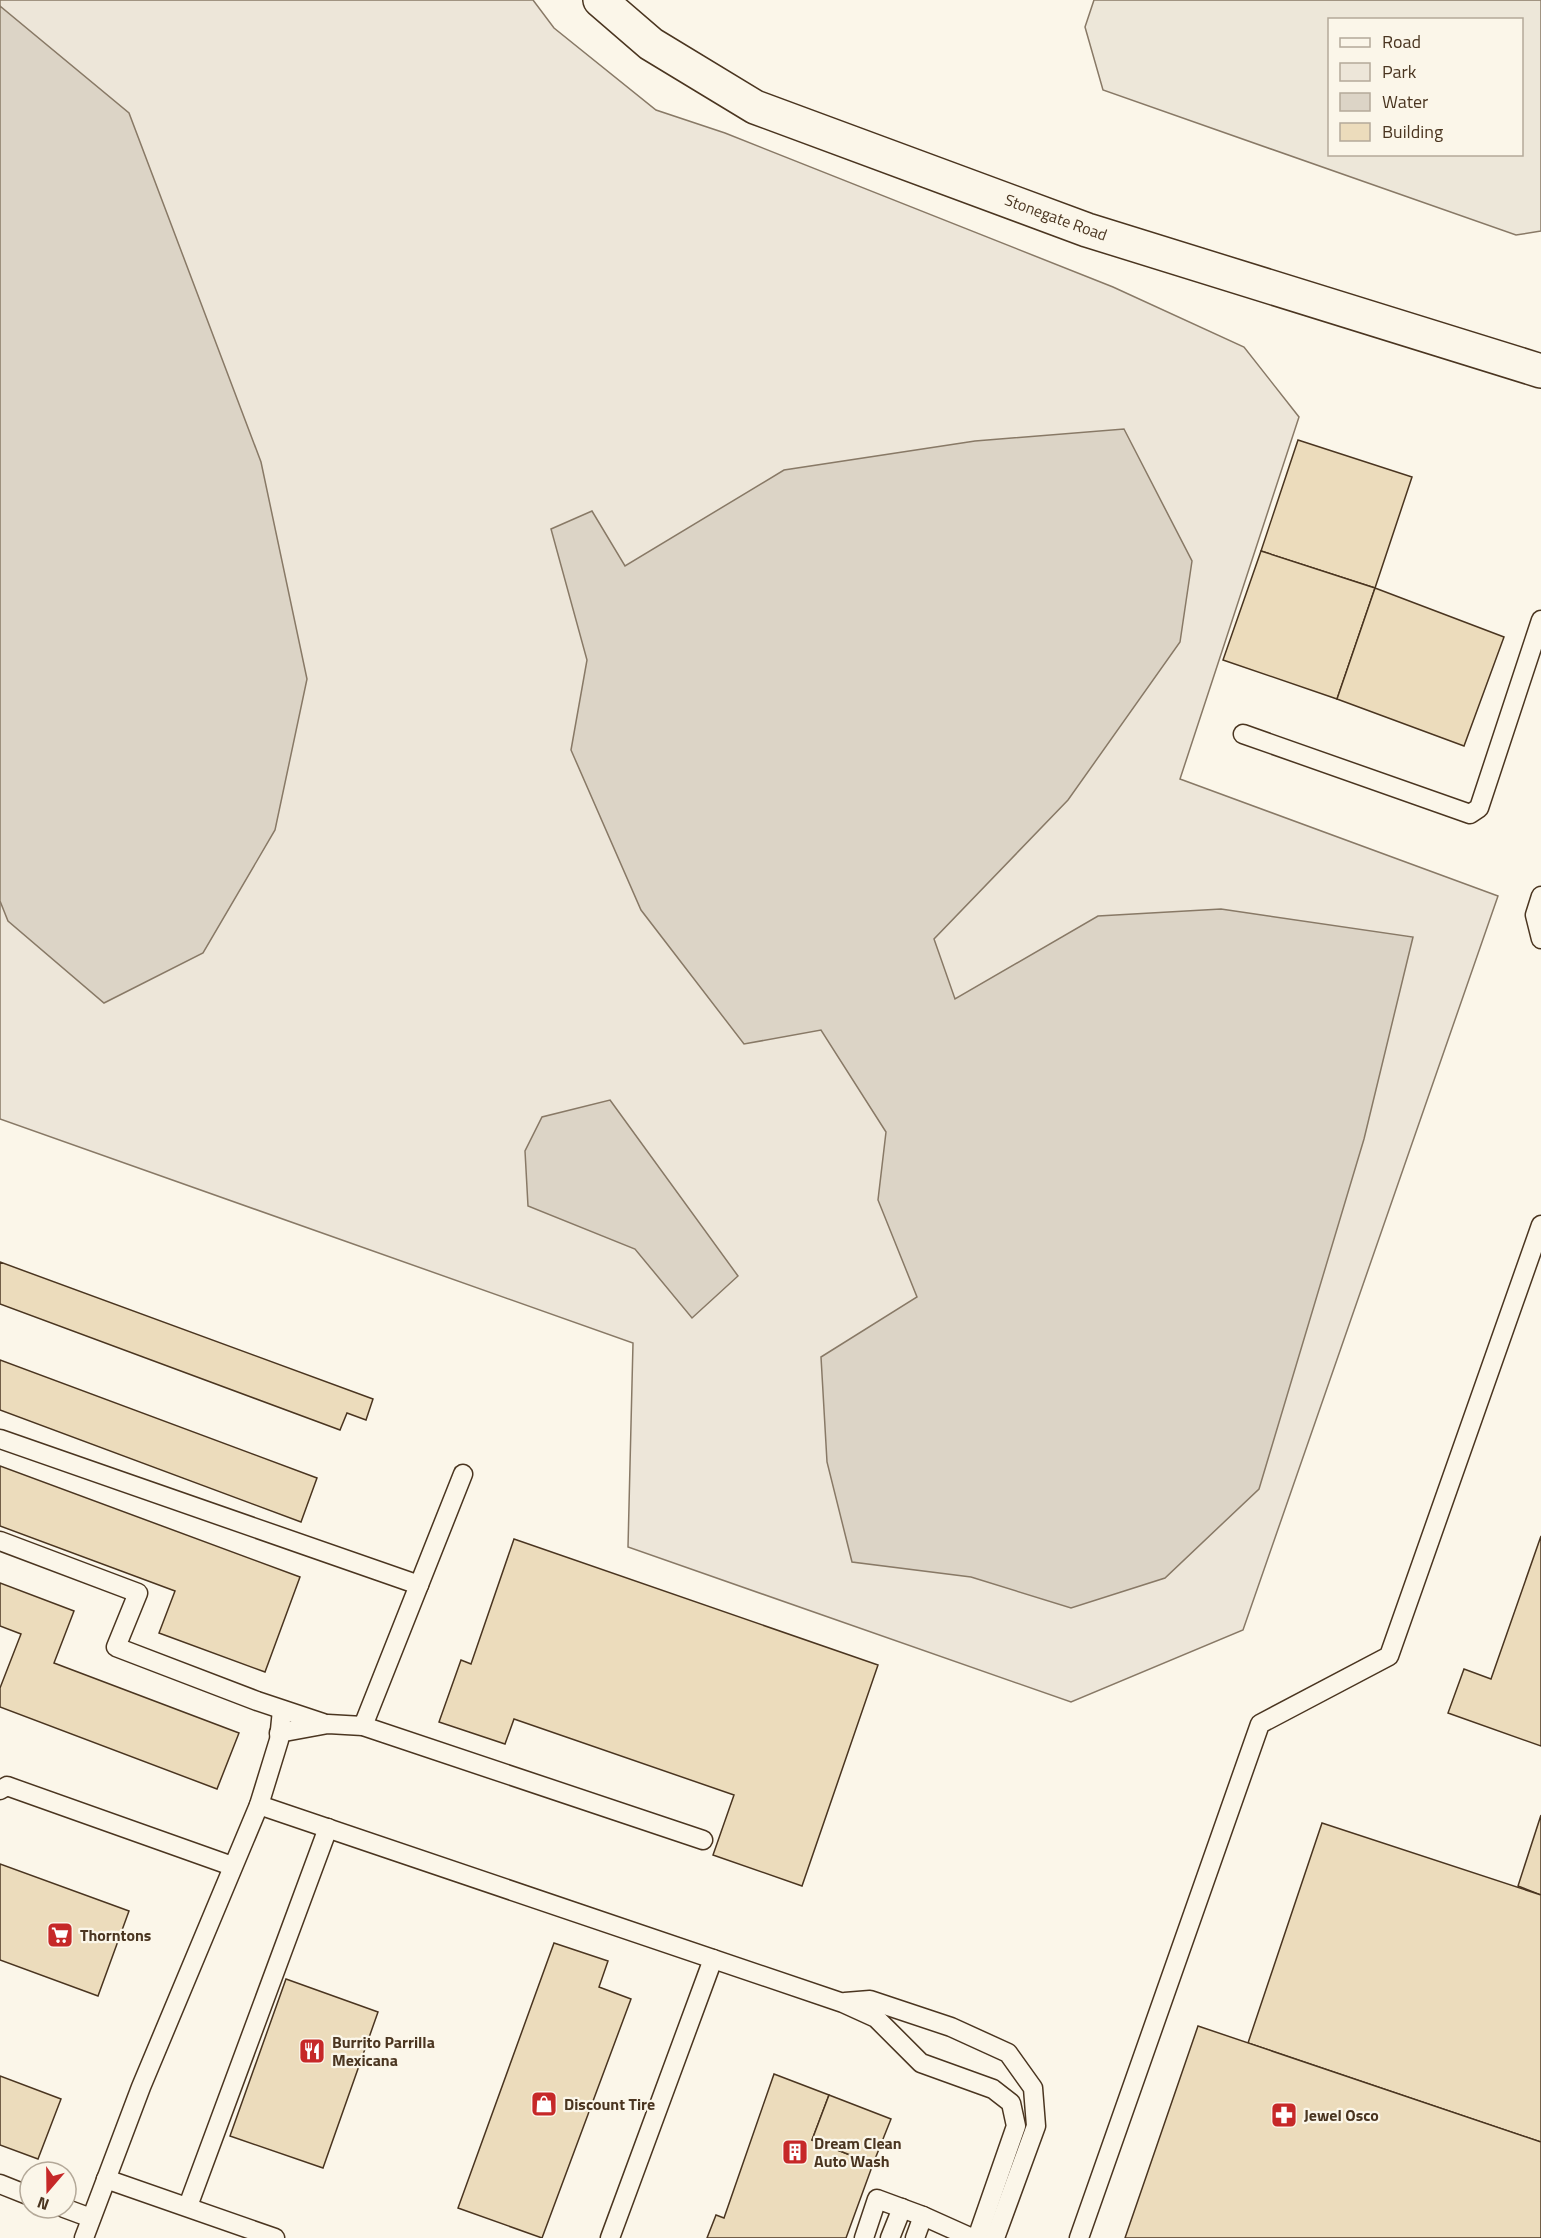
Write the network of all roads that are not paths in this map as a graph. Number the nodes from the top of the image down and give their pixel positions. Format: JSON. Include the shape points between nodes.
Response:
{"nodes":[{"id":1,"x":600,"y":0,"type":"edge"},
{"id":2,"x":1541,"y":371,"type":"edge"},
{"id":3,"x":1541,"y":620,"type":"edge"},
{"id":4,"x":1243,"y":734,"type":"dead end"},
{"id":5,"x":1541,"y":896,"type":"edge"},
{"id":6,"x":1541,"y":939,"type":"edge"},
{"id":7,"x":1541,"y":1225,"type":"edge"},
{"id":8,"x":0,"y":1439,"type":"edge"},
{"id":9,"x":463,"y":1474,"type":"dead end"},
{"id":10,"x":0,"y":1541,"type":"edge"},
{"id":11,"x":418,"y":1585,"type":"junction"},
{"id":12,"x":282,"y":1710,"type":"junction"},
{"id":13,"x":328,"y":1724,"type":"junction"},
{"id":14,"x":363,"y":1726,"type":"junction"},
{"id":15,"x":279,"y":1733,"type":"junction"},
{"id":16,"x":0,"y":1790,"type":"edge"},
{"id":17,"x":259,"y":1805,"type":"junction"},
{"id":18,"x":328,"y":1828,"type":"junction"},
{"id":19,"x":703,"y":1840,"type":"dead end"},
{"id":20,"x":232,"y":1866,"type":"junction"},
{"id":21,"x":713,"y":1959,"type":"junction"},
{"id":22,"x":843,"y":2003,"type":"junction"},
{"id":23,"x":106,"y":2179,"type":"junction"},
{"id":24,"x":0,"y":2184,"type":"edge"},
{"id":25,"x":18,"y":2191,"type":"edge"},
{"id":26,"x":188,"y":2206,"type":"junction"},
{"id":27,"x":902,"y":2208,"type":"junction"},
{"id":28,"x":78,"y":2213,"type":"edge"},
{"id":29,"x":923,"y":2216,"type":"junction"},
{"id":30,"x":91,"y":2218,"type":"junction"},
{"id":31,"x":84,"y":2238,"type":"edge"},
{"id":32,"x":275,"y":2238,"type":"edge"},
{"id":33,"x":610,"y":2238,"type":"edge"},
{"id":34,"x":864,"y":2238,"type":"edge"},
{"id":35,"x":891,"y":2238,"type":"edge"},
{"id":36,"x":915,"y":2238,"type":"edge"},
{"id":37,"x":975,"y":2238,"type":"edge"},
{"id":38,"x":995,"y":2238,"type":"edge"},
{"id":39,"x":1079,"y":2238,"type":"edge"}],
"edges":[{"from":1,"to":2,"type":"street","name":"Stonegate Road","via":[[651,45],[755,107],[1087,230]]},
{"from":3,"to":4,"type":"lane","via":[[1479,807],[1470,814]]},
{"from":5,"to":6,"type":"lane","via":[[1535,915]]},
{"from":7,"to":39,"type":"lane","via":[[1389,1656],[1260,1724]]},
{"from":8,"to":11,"type":"lane"},
{"from":9,"to":11,"type":"lane"},
{"from":10,"to":12,"type":"lane","via":[[138,1593],[116,1647]]},
{"from":11,"to":14,"type":"lane"},
{"from":12,"to":13,"type":"lane"},
{"from":12,"to":15,"type":"lane"},
{"from":13,"to":14,"type":"lane"},
{"from":13,"to":15,"type":"lane"},
{"from":14,"to":19,"type":"lane"},
{"from":15,"to":17,"type":"lane"},
{"from":16,"to":20,"type":"lane","via":[[7,1786]]},
{"from":17,"to":18,"type":"lane"},
{"from":17,"to":20,"type":"lane"},
{"from":18,"to":21,"type":"lane"},
{"from":18,"to":26,"type":"lane"},
{"from":20,"to":23,"type":"lane"},
{"from":21,"to":22,"type":"lane"},
{"from":21,"to":33,"type":"lane"},
{"from":22,"to":37,"type":"lane","via":[[876,2018],[921,2063],[993,2090],[1011,2103],[1016,2126]]},
{"from":22,"to":38,"type":"lane","via":[[870,2000],[951,2026],[1008,2053],[1033,2088],[1036,2126]]},
{"from":23,"to":26,"type":"lane"},
{"from":23,"to":30,"type":"lane"},
{"from":24,"to":25,"type":"lane"},
{"from":26,"to":32,"type":"lane"},
{"from":27,"to":29,"type":"lane"},
{"from":27,"to":34,"type":"lane","via":[[878,2199]]},
{"from":27,"to":35,"type":"lane"},
{"from":28,"to":30,"type":"lane"},
{"from":29,"to":36,"type":"lane"},
{"from":29,"to":37,"type":"lane"},
{"from":30,"to":31,"type":"lane"}]}
